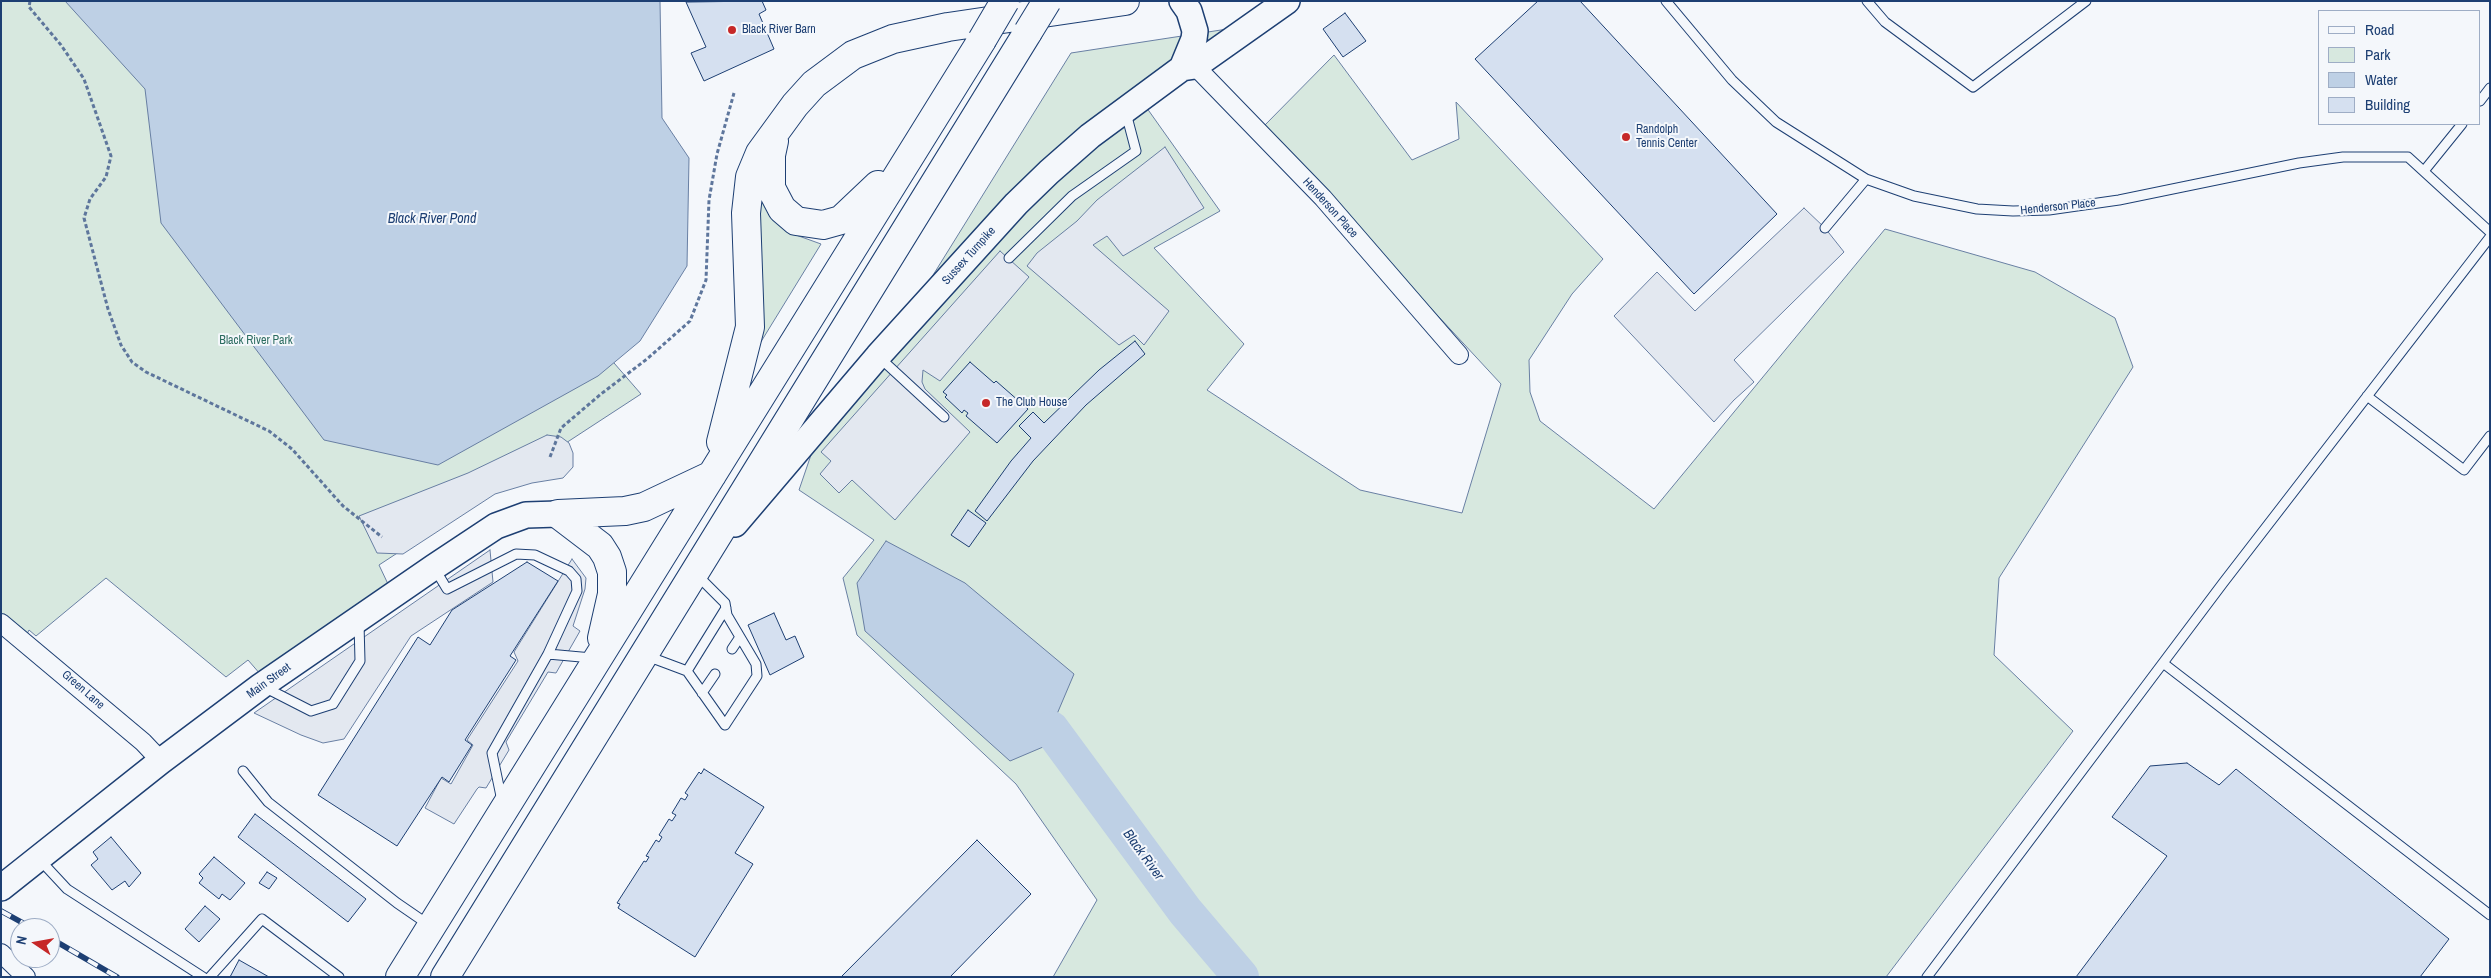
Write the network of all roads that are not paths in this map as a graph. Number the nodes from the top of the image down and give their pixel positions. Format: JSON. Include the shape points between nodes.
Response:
{"nodes":[{"id":1,"x":1005,"y":1,"type":"edge"},
{"id":2,"x":1047,"y":1,"type":"edge"},
{"id":3,"x":1125,"y":1,"type":"edge"},
{"id":4,"x":1182,"y":1,"type":"edge"},
{"id":5,"x":1287,"y":1,"type":"edge"},
{"id":6,"x":1666,"y":1,"type":"edge"},
{"id":7,"x":1867,"y":1,"type":"edge"},
{"id":8,"x":2086,"y":1,"type":"edge"},
{"id":9,"x":1188,"y":67,"type":"junction"},
{"id":10,"x":2490,"y":88,"type":"edge"},
{"id":11,"x":2481,"y":100,"type":"edge"},
{"id":12,"x":1126,"y":111,"type":"junction"},
{"id":13,"x":2461,"y":125,"type":"edge"},
{"id":14,"x":780,"y":126,"type":"junction"},
{"id":15,"x":922,"y":135,"type":"junction"},
{"id":16,"x":2424,"y":172,"type":"junction"},
{"id":17,"x":1866,"y":180,"type":"junction"},
{"id":18,"x":1825,"y":228,"type":"dead end"},
{"id":19,"x":2490,"y":232,"type":"edge"},
{"id":20,"x":2490,"y":237,"type":"edge"},
{"id":21,"x":1009,"y":258,"type":"dead end"},
{"id":22,"x":1459,"y":355,"type":"dead end"},
{"id":23,"x":878,"y":356,"type":"junction"},
{"id":24,"x":2368,"y":396,"type":"junction"},
{"id":25,"x":944,"y":417,"type":"dead end"},
{"id":26,"x":2490,"y":436,"type":"edge"},
{"id":27,"x":713,"y":474,"type":"junction"},
{"id":28,"x":558,"y":514,"type":"junction"},
{"id":29,"x":434,"y":567,"type":"junction"},
{"id":30,"x":697,"y":569,"type":"junction"},
{"id":31,"x":726,"y":608,"type":"junction"},
{"id":32,"x":360,"y":618,"type":"junction"},
{"id":33,"x":1,"y":623,"type":"edge"},
{"id":34,"x":740,"y":637,"type":"junction"},
{"id":35,"x":732,"y":649,"type":"dead end"},
{"id":36,"x":548,"y":654,"type":"junction"},
{"id":37,"x":644,"y":655,"type":"junction"},
{"id":38,"x":598,"y":658,"type":"junction"},
{"id":39,"x":2163,"y":663,"type":"junction"},
{"id":40,"x":687,"y":671,"type":"junction"},
{"id":41,"x":715,"y":674,"type":"dead end"},
{"id":42,"x":261,"y":686,"type":"junction"},
{"id":43,"x":702,"y":693,"type":"junction"},
{"id":44,"x":161,"y":761,"type":"junction"},
{"id":45,"x":243,"y":771,"type":"dead end"},
{"id":46,"x":504,"y":809,"type":"junction"},
{"id":47,"x":38,"y":858,"type":"junction"},
{"id":48,"x":1,"y":888,"type":"edge"},
{"id":49,"x":2490,"y":915,"type":"edge"},
{"id":50,"x":432,"y":927,"type":"junction"},
{"id":51,"x":1,"y":953,"type":"edge"},
{"id":52,"x":26,"y":977,"type":"edge"},
{"id":53,"x":203,"y":977,"type":"edge"},
{"id":54,"x":210,"y":977,"type":"edge"},
{"id":55,"x":339,"y":977,"type":"edge"},
{"id":56,"x":400,"y":977,"type":"edge"},
{"id":57,"x":445,"y":977,"type":"edge"},
{"id":58,"x":1927,"y":977,"type":"edge"}],
"edges":[{"from":1,"to":15,"type":"highway","bridge":true},
{"from":2,"to":30,"type":"highway","bridge":true},
{"from":3,"to":14,"type":"highway","via":[[920,32],[870,46],[814,84]]},
{"from":4,"to":9,"type":"main road","via":[[1195,31]]},
{"from":5,"to":9,"type":"main road","name":"Sussex Turnpike"},
{"from":6,"to":17,"type":"lane","name":"Henderson Place","via":[[1732,80],[1776,122]]},
{"from":7,"to":8,"type":"lane","via":[[1885,22],[1973,87]]},
{"from":9,"to":12,"type":"main road","name":"Sussex Turnpike"},
{"from":9,"to":22,"type":"street","name":"Henderson Place","via":[[1323,198]]},
{"from":10,"to":11,"type":"lane"},
{"from":12,"to":21,"type":"lane","via":[[1136,151],[1072,196]]},
{"from":12,"to":23,"type":"main road","name":"Sussex Turnpike","via":[[1090,136],[1016,204]]},
{"from":13,"to":16,"type":"lane"},
{"from":14,"to":15,"type":"highway","via":[[771,155],[771,188],[788,216],[814,225],[832,224],[850,214]]},
{"from":14,"to":27,"type":"highway","via":[[760,153],[750,177],[746,212],[750,326]]},
{"from":15,"to":27,"type":"highway"},
{"from":16,"to":17,"type":"lane","name":"Henderson Place","via":[[2408,157],[2343,157],[2118,200],[2049,210],[2013,211],[1953,205]]},
{"from":16,"to":19,"type":"lane","name":"Henderson Place"},
{"from":17,"to":18,"type":"lane"},
{"from":20,"to":24,"type":"lane"},
{"from":23,"to":25,"type":"lane"},
{"from":23,"to":30,"type":"main road","name":"Sussex Turnpike"},
{"from":24,"to":26,"type":"lane","via":[[2464,470]]},
{"from":24,"to":39,"type":"lane"},
{"from":27,"to":28,"type":"highway","via":[[644,507]]},
{"from":27,"to":38,"type":"highway"},
{"from":28,"to":29,"type":"main road","name":"Main Street","via":[[526,515],[496,526]]},
{"from":28,"to":38,"type":"highway","via":[[600,546],[612,572],[608,615]]},
{"from":29,"to":32,"type":"main road","name":"Main Street"},
{"from":29,"to":36,"type":"lane","via":[[447,589],[516,554],[535,555],[568,571],[576,579],[577,591]]},
{"from":30,"to":31,"type":"lane"},
{"from":30,"to":37,"type":"highway"},
{"from":31,"to":34,"type":"lane","via":[[727,616]]},
{"from":31,"to":40,"type":"lane"},
{"from":32,"to":42,"type":"main road","name":"Main Street"},
{"from":32,"to":42,"type":"lane","via":[[360,661],[333,704],[311,711]]},
{"from":33,"to":44,"type":"street","name":"Green Lane","via":[[143,742]]},
{"from":34,"to":35,"type":"lane"},
{"from":34,"to":43,"type":"lane","via":[[756,664],[757,676],[725,725]]},
{"from":36,"to":38,"type":"lane"},
{"from":36,"to":46,"type":"lane","via":[[492,754]]},
{"from":37,"to":40,"type":"lane"},
{"from":37,"to":57,"type":"highway"},
{"from":38,"to":46,"type":"highway"},
{"from":39,"to":49,"type":"lane"},
{"from":39,"to":58,"type":"lane"},
{"from":40,"to":43,"type":"lane"},
{"from":41,"to":43,"type":"lane"},
{"from":42,"to":44,"type":"main road","name":"Main Street"},
{"from":44,"to":47,"type":"main road","name":"Main Street"},
{"from":45,"to":50,"type":"lane","via":[[268,802]]},
{"from":46,"to":50,"type":"highway"},
{"from":47,"to":48,"type":"main road","name":"Main Street"},
{"from":47,"to":53,"type":"lane","via":[[67,889]]},
{"from":50,"to":56,"type":"highway"},
{"from":51,"to":52,"type":"street"},
{"from":54,"to":55,"type":"lane","via":[[262,919]]}]}
